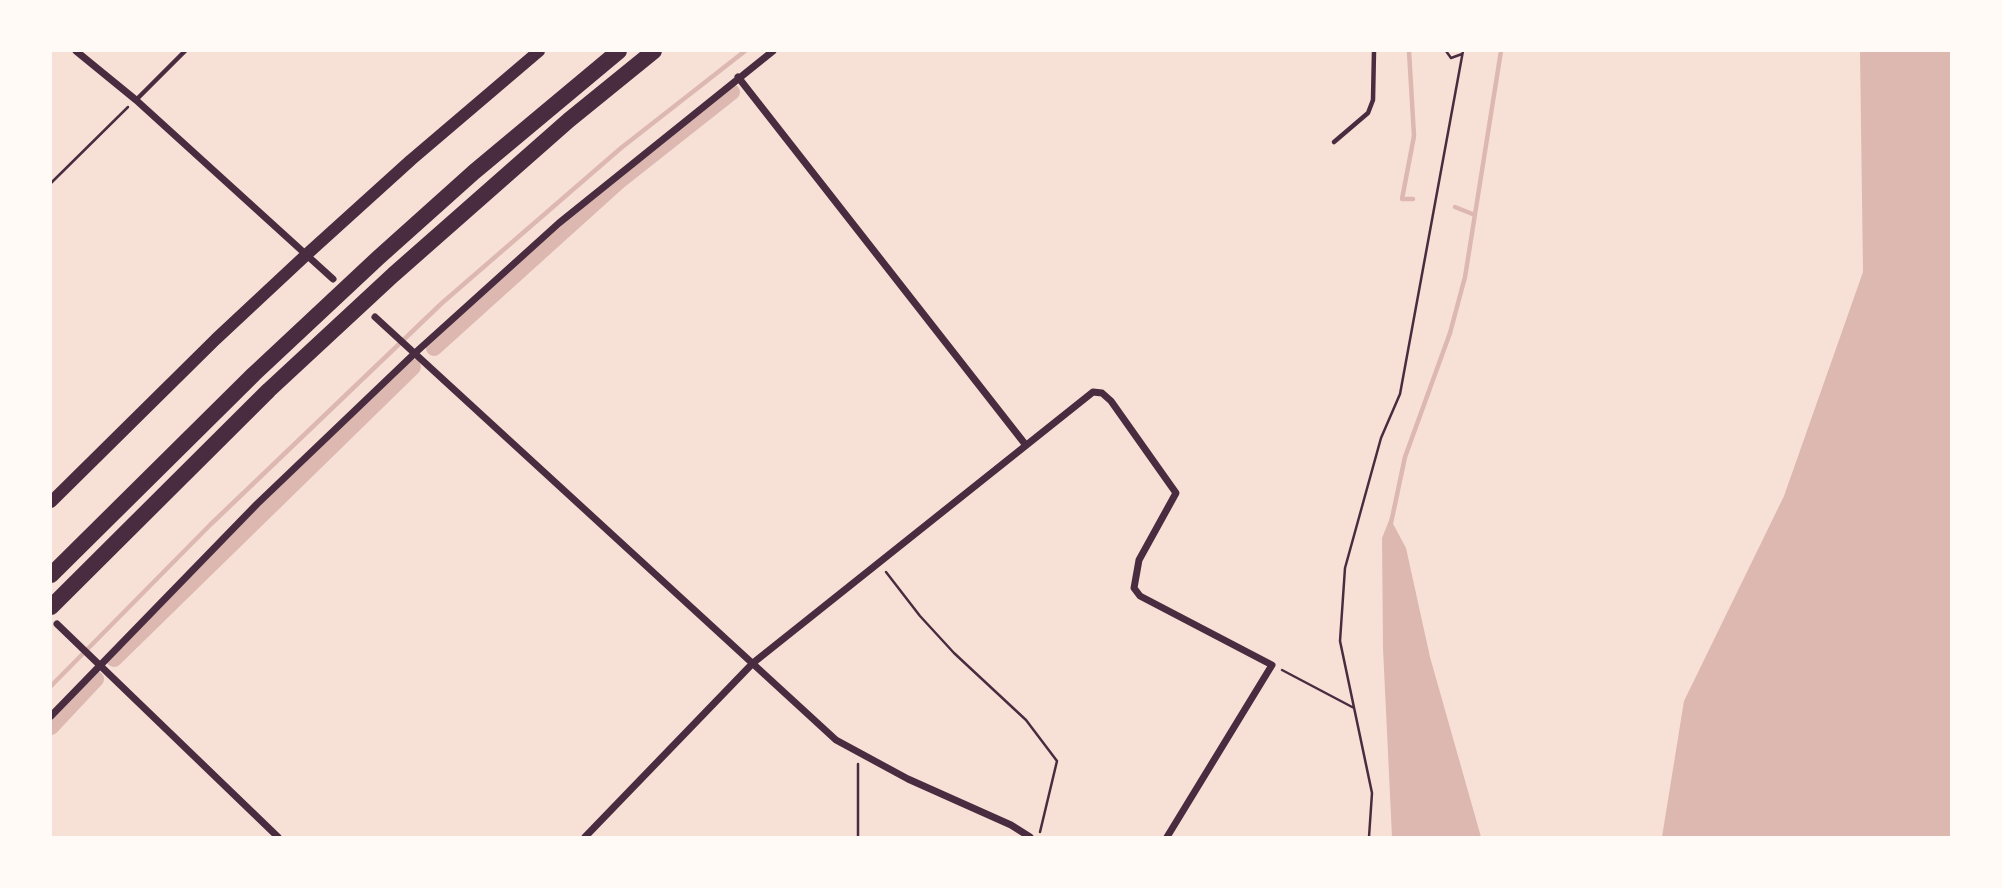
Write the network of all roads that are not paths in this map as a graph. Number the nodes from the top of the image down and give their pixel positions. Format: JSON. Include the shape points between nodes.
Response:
{"nodes":[{"id":1,"x":76,"y":51,"type":"edge"},
{"id":2,"x":185,"y":51,"type":"edge"},
{"id":3,"x":539,"y":51,"type":"edge"},
{"id":4,"x":619,"y":51,"type":"edge"},
{"id":5,"x":654,"y":51,"type":"edge"},
{"id":6,"x":774,"y":51,"type":"edge"},
{"id":7,"x":1374,"y":51,"type":"edge"},
{"id":8,"x":738,"y":78,"type":"junction"},
{"id":9,"x":136,"y":100,"type":"junction"},
{"id":10,"x":1334,"y":142,"type":"dead end"},
{"id":11,"x":306,"y":256,"type":"junction"},
{"id":12,"x":332,"y":279,"type":"dead end"},
{"id":13,"x":375,"y":317,"type":"dead end"},
{"id":14,"x":412,"y":351,"type":"junction"},
{"id":15,"x":1025,"y":443,"type":"junction"},
{"id":16,"x":51,"y":502,"type":"edge"},
{"id":17,"x":51,"y":575,"type":"edge"},
{"id":18,"x":51,"y":607,"type":"edge"},
{"id":19,"x":57,"y":624,"type":"dead end"},
{"id":20,"x":97,"y":662,"type":"junction"},
{"id":21,"x":753,"y":663,"type":"junction"},
{"id":22,"x":51,"y":716,"type":"edge"},
{"id":23,"x":278,"y":837,"type":"edge"},
{"id":24,"x":585,"y":837,"type":"edge"},
{"id":25,"x":1033,"y":837,"type":"edge"},
{"id":26,"x":1167,"y":837,"type":"edge"}],
"edges":[{"from":1,"to":9,"type":"street"},
{"from":2,"to":9,"type":"lane"},
{"from":3,"to":11,"type":"main road"},
{"from":4,"to":17,"type":"highway","via":[[378,258]]},
{"from":5,"to":18,"type":"highway","via":[[393,275],[269,390]]},
{"from":6,"to":8,"type":"street"},
{"from":7,"to":10,"type":"lane","via":[[1373,100],[1368,113]]},
{"from":8,"to":14,"type":"street","via":[[559,223]]},
{"from":8,"to":15,"type":"street"},
{"from":9,"to":11,"type":"street"},
{"from":11,"to":12,"type":"street"},
{"from":11,"to":16,"type":"main road"},
{"from":13,"to":14,"type":"street"},
{"from":14,"to":20,"type":"street"},
{"from":14,"to":21,"type":"street"},
{"from":15,"to":21,"type":"street","via":[[1016,455]]},
{"from":15,"to":26,"type":"street","via":[[1093,392],[1102,393],[1176,493],[1139,561],[1134,588],[1140,596],[1272,665]]},
{"from":19,"to":20,"type":"street"},
{"from":20,"to":22,"type":"street"},
{"from":20,"to":23,"type":"street"},
{"from":21,"to":24,"type":"street"},
{"from":21,"to":25,"type":"street","via":[[836,740],[858,754]]}]}
